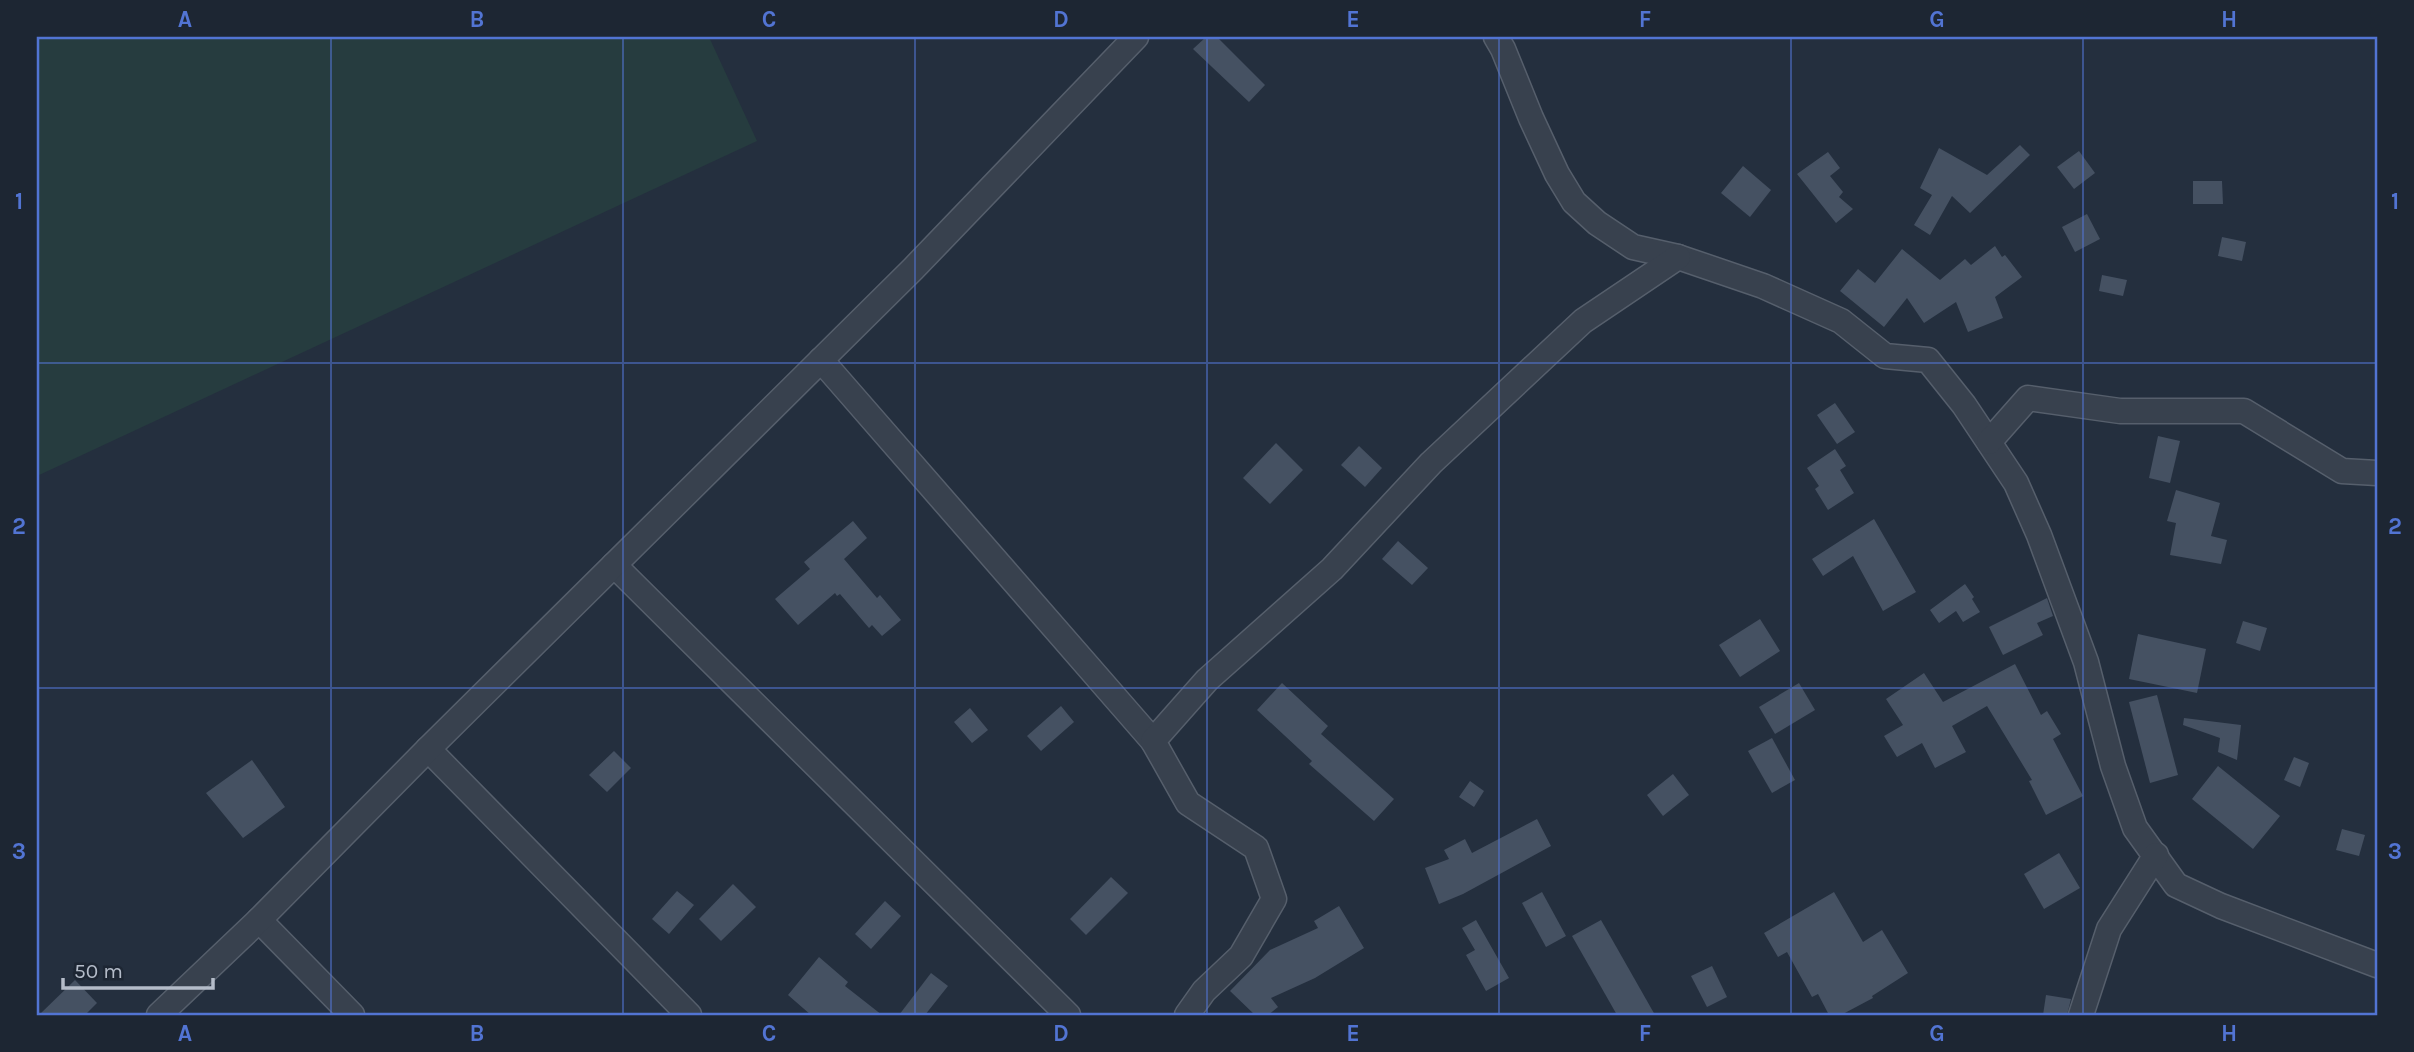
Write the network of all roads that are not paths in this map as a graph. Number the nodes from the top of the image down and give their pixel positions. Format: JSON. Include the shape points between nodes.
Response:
{"nodes":[{"id":1,"x":1136,"y":37,"type":"edge"},
{"id":2,"x":1496,"y":37,"type":"edge"},
{"id":3,"x":1678,"y":257,"type":"junction"},
{"id":4,"x":821,"y":360,"type":"junction"},
{"id":5,"x":1989,"y":442,"type":"junction"},
{"id":6,"x":2377,"y":473,"type":"edge"},
{"id":7,"x":614,"y":565,"type":"junction"},
{"id":8,"x":1153,"y":741,"type":"junction"},
{"id":9,"x":428,"y":749,"type":"junction"},
{"id":10,"x":2156,"y":855,"type":"junction"},
{"id":11,"x":259,"y":920,"type":"junction"},
{"id":12,"x":2377,"y":965,"type":"edge"},
{"id":13,"x":159,"y":1015,"type":"edge"},
{"id":14,"x":352,"y":1015,"type":"edge"},
{"id":15,"x":689,"y":1015,"type":"edge"},
{"id":16,"x":1068,"y":1015,"type":"edge"},
{"id":17,"x":1187,"y":1015,"type":"edge"},
{"id":18,"x":2081,"y":1015,"type":"edge"}],
"edges":[{"from":1,"to":4,"type":"street"},
{"from":2,"to":3,"type":"street","via":[[1574,202],[1633,247]]},
{"from":3,"to":5,"type":"street","via":[[1763,286],[1841,321],[1885,356],[1928,360]]},
{"from":3,"to":8,"type":"street","via":[[1583,321],[1431,463],[1332,569],[1208,680]]},
{"from":4,"to":7,"type":"street"},
{"from":4,"to":8,"type":"street"},
{"from":5,"to":6,"type":"street","via":[[2028,398],[2120,411],[2244,411],[2342,471]]},
{"from":5,"to":10,"type":"street","via":[[2016,483],[2039,535],[2087,662],[2113,766],[2135,828]]},
{"from":7,"to":9,"type":"street"},
{"from":7,"to":16,"type":"street"},
{"from":8,"to":17,"type":"street","via":[[1188,803],[1256,848],[1274,899],[1241,956],[1204,991]]},
{"from":9,"to":11,"type":"street"},
{"from":9,"to":15,"type":"street"},
{"from":10,"to":12,"type":"street","via":[[2176,885]]},
{"from":10,"to":18,"type":"street","via":[[2109,929]]},
{"from":11,"to":13,"type":"street"},
{"from":11,"to":14,"type":"street"}]}
